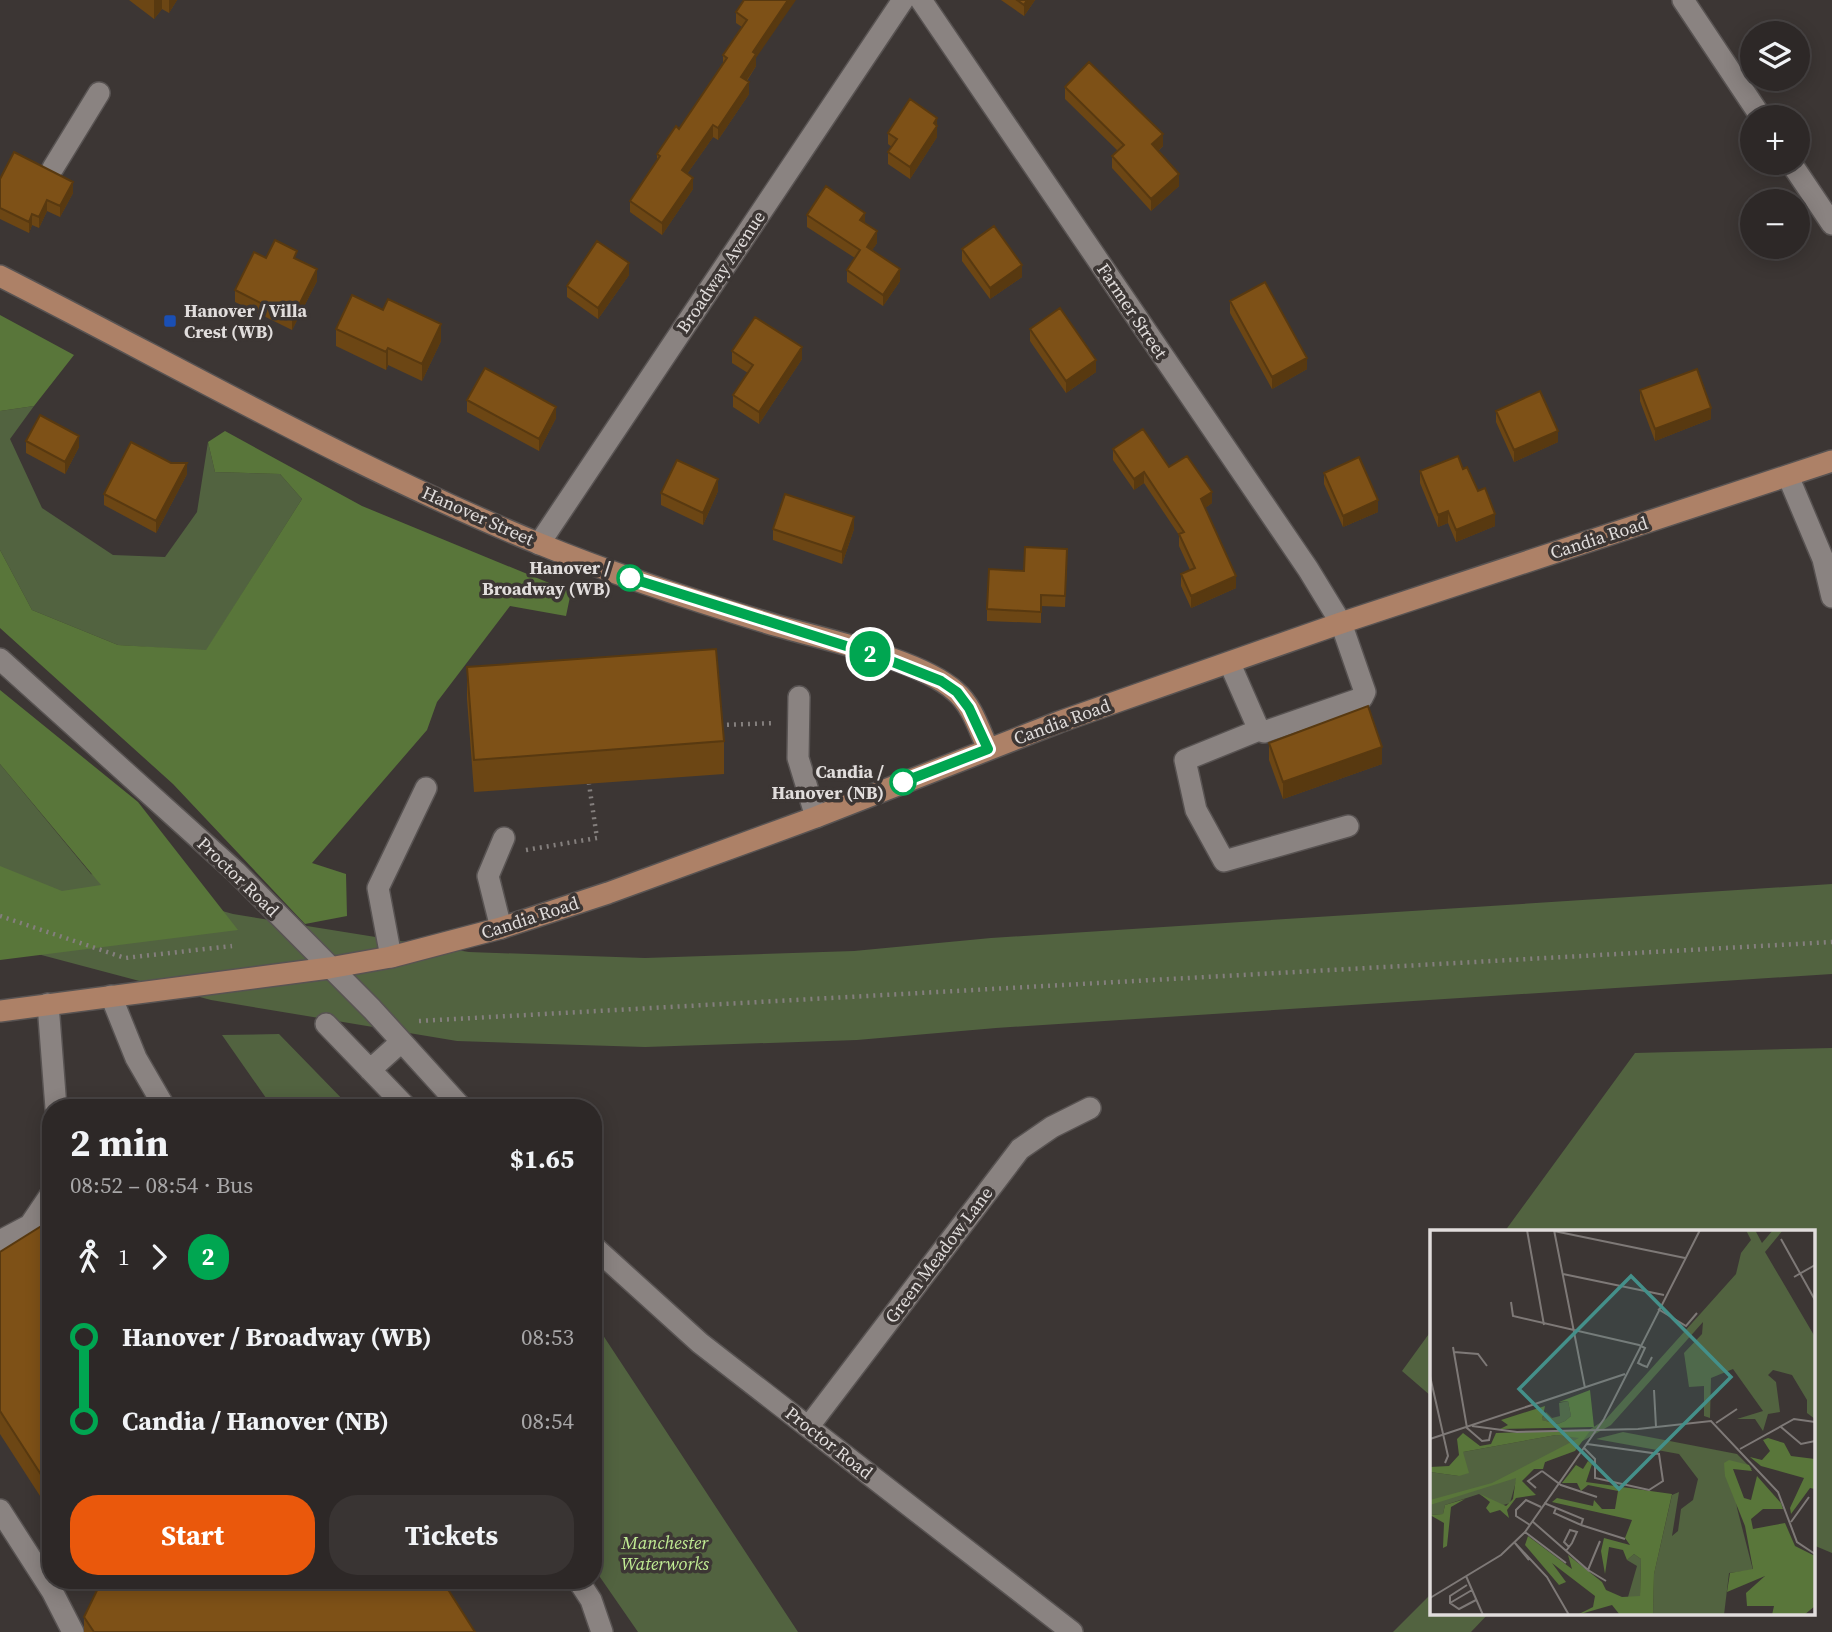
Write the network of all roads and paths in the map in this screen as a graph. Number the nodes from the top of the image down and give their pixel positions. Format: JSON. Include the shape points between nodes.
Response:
{"nodes":[{"id":1,"x":903,"y":0,"type":"edge"},
{"id":2,"x":920,"y":0,"type":"edge"},
{"id":3,"x":1683,"y":0,"type":"edge"},
{"id":4,"x":99,"y":93,"type":"dead end"},
{"id":5,"x":1753,"y":105,"type":"edge"},
{"id":6,"x":53,"y":168,"type":"edge"},
{"id":7,"x":1799,"y":175,"type":"edge"},
{"id":8,"x":1832,"y":224,"type":"edge"},
{"id":9,"x":0,"y":276,"type":"edge"},
{"id":10,"x":1832,"y":461,"type":"edge"},
{"id":11,"x":1788,"y":476,"type":"junction"},
{"id":12,"x":539,"y":544,"type":"junction"},
{"id":13,"x":1832,"y":597,"type":"edge"},
{"id":14,"x":1341,"y":624,"type":"junction"},
{"id":15,"x":0,"y":659,"type":"edge"},
{"id":16,"x":1230,"y":664,"type":"junction"},
{"id":17,"x":799,"y":697,"type":"dead end"},
{"id":18,"x":799,"y":722,"type":"junction"},
{"id":19,"x":720,"y":724,"type":"edge"},
{"id":20,"x":1259,"y":730,"type":"junction"},
{"id":21,"x":988,"y":749,"type":"junction"},
{"id":22,"x":589,"y":784,"type":"edge"},
{"id":23,"x":426,"y":788,"type":"dead end"},
{"id":24,"x":816,"y":817,"type":"junction"},
{"id":25,"x":1348,"y":826,"type":"dead end"},
{"id":26,"x":501,"y":846,"type":"joint"},
{"id":27,"x":0,"y":916,"type":"edge"},
{"id":28,"x":501,"y":928,"type":"junction"},
{"id":29,"x":1832,"y":942,"type":"edge"},
{"id":30,"x":232,"y":946,"type":"dead end"},
{"id":31,"x":391,"y":957,"type":"junction"},
{"id":32,"x":329,"y":968,"type":"junction"},
{"id":33,"x":111,"y":996,"type":"junction"},
{"id":34,"x":48,"y":1004,"type":"junction"},
{"id":35,"x":0,"y":1011,"type":"edge"},
{"id":36,"x":418,"y":1021,"type":"dead end"},
{"id":37,"x":326,"y":1024,"type":"dead end"},
{"id":38,"x":401,"y":1042,"type":"junction"},
{"id":39,"x":370,"y":1070,"type":"junction"},
{"id":40,"x":55,"y":1099,"type":"edge"},
{"id":41,"x":160,"y":1099,"type":"edge"},
{"id":42,"x":398,"y":1099,"type":"edge"},
{"id":43,"x":454,"y":1099,"type":"edge"},
{"id":44,"x":1090,"y":1108,"type":"dead end"},
{"id":45,"x":42,"y":1207,"type":"edge"},
{"id":46,"x":0,"y":1241,"type":"edge"},
{"id":47,"x":602,"y":1254,"type":"edge"},
{"id":48,"x":809,"y":1426,"type":"junction"},
{"id":49,"x":0,"y":1510,"type":"edge"},
{"id":50,"x":42,"y":1575,"type":"edge"},
{"id":51,"x":51,"y":1589,"type":"edge"},
{"id":52,"x":584,"y":1589,"type":"edge"},
{"id":53,"x":73,"y":1632,"type":"edge"},
{"id":54,"x":603,"y":1632,"type":"edge"},
{"id":55,"x":1072,"y":1632,"type":"edge"}],
"edges":[{"from":1,"to":12,"type":"street","name":"Broadway Avenue"},
{"from":2,"to":14,"type":"street","name":"Farmer Street"},
{"from":3,"to":5,"type":"street"},
{"from":4,"to":6,"type":"street"},
{"from":7,"to":8,"type":"street"},
{"from":9,"to":12,"type":"main road","name":"Hanover Street","via":[[266,416]]},
{"from":10,"to":11,"type":"main road","name":"Candia Road"},
{"from":11,"to":13,"type":"street","via":[[1823,559]]},
{"from":11,"to":14,"type":"main road","name":"Candia Road"},
{"from":12,"to":21,"type":"main road","name":"Hanover Street","via":[[941,681],[969,708]]},
{"from":14,"to":16,"type":"main road","name":"Candia Road"},
{"from":14,"to":20,"type":"street","name":"Farmer Street","via":[[1365,692],[1362,698]]},
{"from":15,"to":32,"type":"street","name":"Proctor Road","via":[[236,872]]},
{"from":16,"to":20,"type":"street"},
{"from":16,"to":21,"type":"main road","name":"Candia Road"},
{"from":17,"to":18,"type":"street"},
{"from":18,"to":19,"type":"path"},
{"from":18,"to":24,"type":"street","via":[[798,758]]},
{"from":20,"to":25,"type":"street","via":[[1185,760],[1196,810],[1224,860]]},
{"from":21,"to":24,"type":"main road","name":"Candia Road"},
{"from":22,"to":26,"type":"path","via":[[597,838]]},
{"from":23,"to":31,"type":"street","via":[[378,888]]},
{"from":24,"to":28,"type":"main road","name":"Candia Road"},
{"from":26,"to":28,"type":"street","via":[[488,876]]},
{"from":27,"to":30,"type":"path","via":[[125,958]]},
{"from":28,"to":31,"type":"main road","name":"Candia Road"},
{"from":29,"to":36,"type":"path"},
{"from":31,"to":32,"type":"main road","name":"Candia Road"},
{"from":32,"to":33,"type":"main road","name":"Candia Road"},
{"from":32,"to":38,"type":"street","name":"Proctor Road"},
{"from":33,"to":34,"type":"main road","name":"Candia Road"},
{"from":33,"to":41,"type":"street","via":[[136,1058]]},
{"from":34,"to":35,"type":"main road","name":"Candia Road"},
{"from":34,"to":40,"type":"street"},
{"from":37,"to":39,"type":"street"},
{"from":38,"to":39,"type":"street"},
{"from":38,"to":43,"type":"street","name":"Proctor Road"},
{"from":39,"to":42,"type":"street"},
{"from":44,"to":48,"type":"street","name":"Green Meadow Lane","via":[[1020,1149]]},
{"from":45,"to":46,"type":"street","via":[[30,1225]]},
{"from":47,"to":48,"type":"street","name":"Proctor Road","via":[[700,1343]]},
{"from":48,"to":55,"type":"street","name":"Proctor Road"},
{"from":49,"to":50,"type":"street"},
{"from":51,"to":53,"type":"street"},
{"from":52,"to":54,"type":"street"}]}
